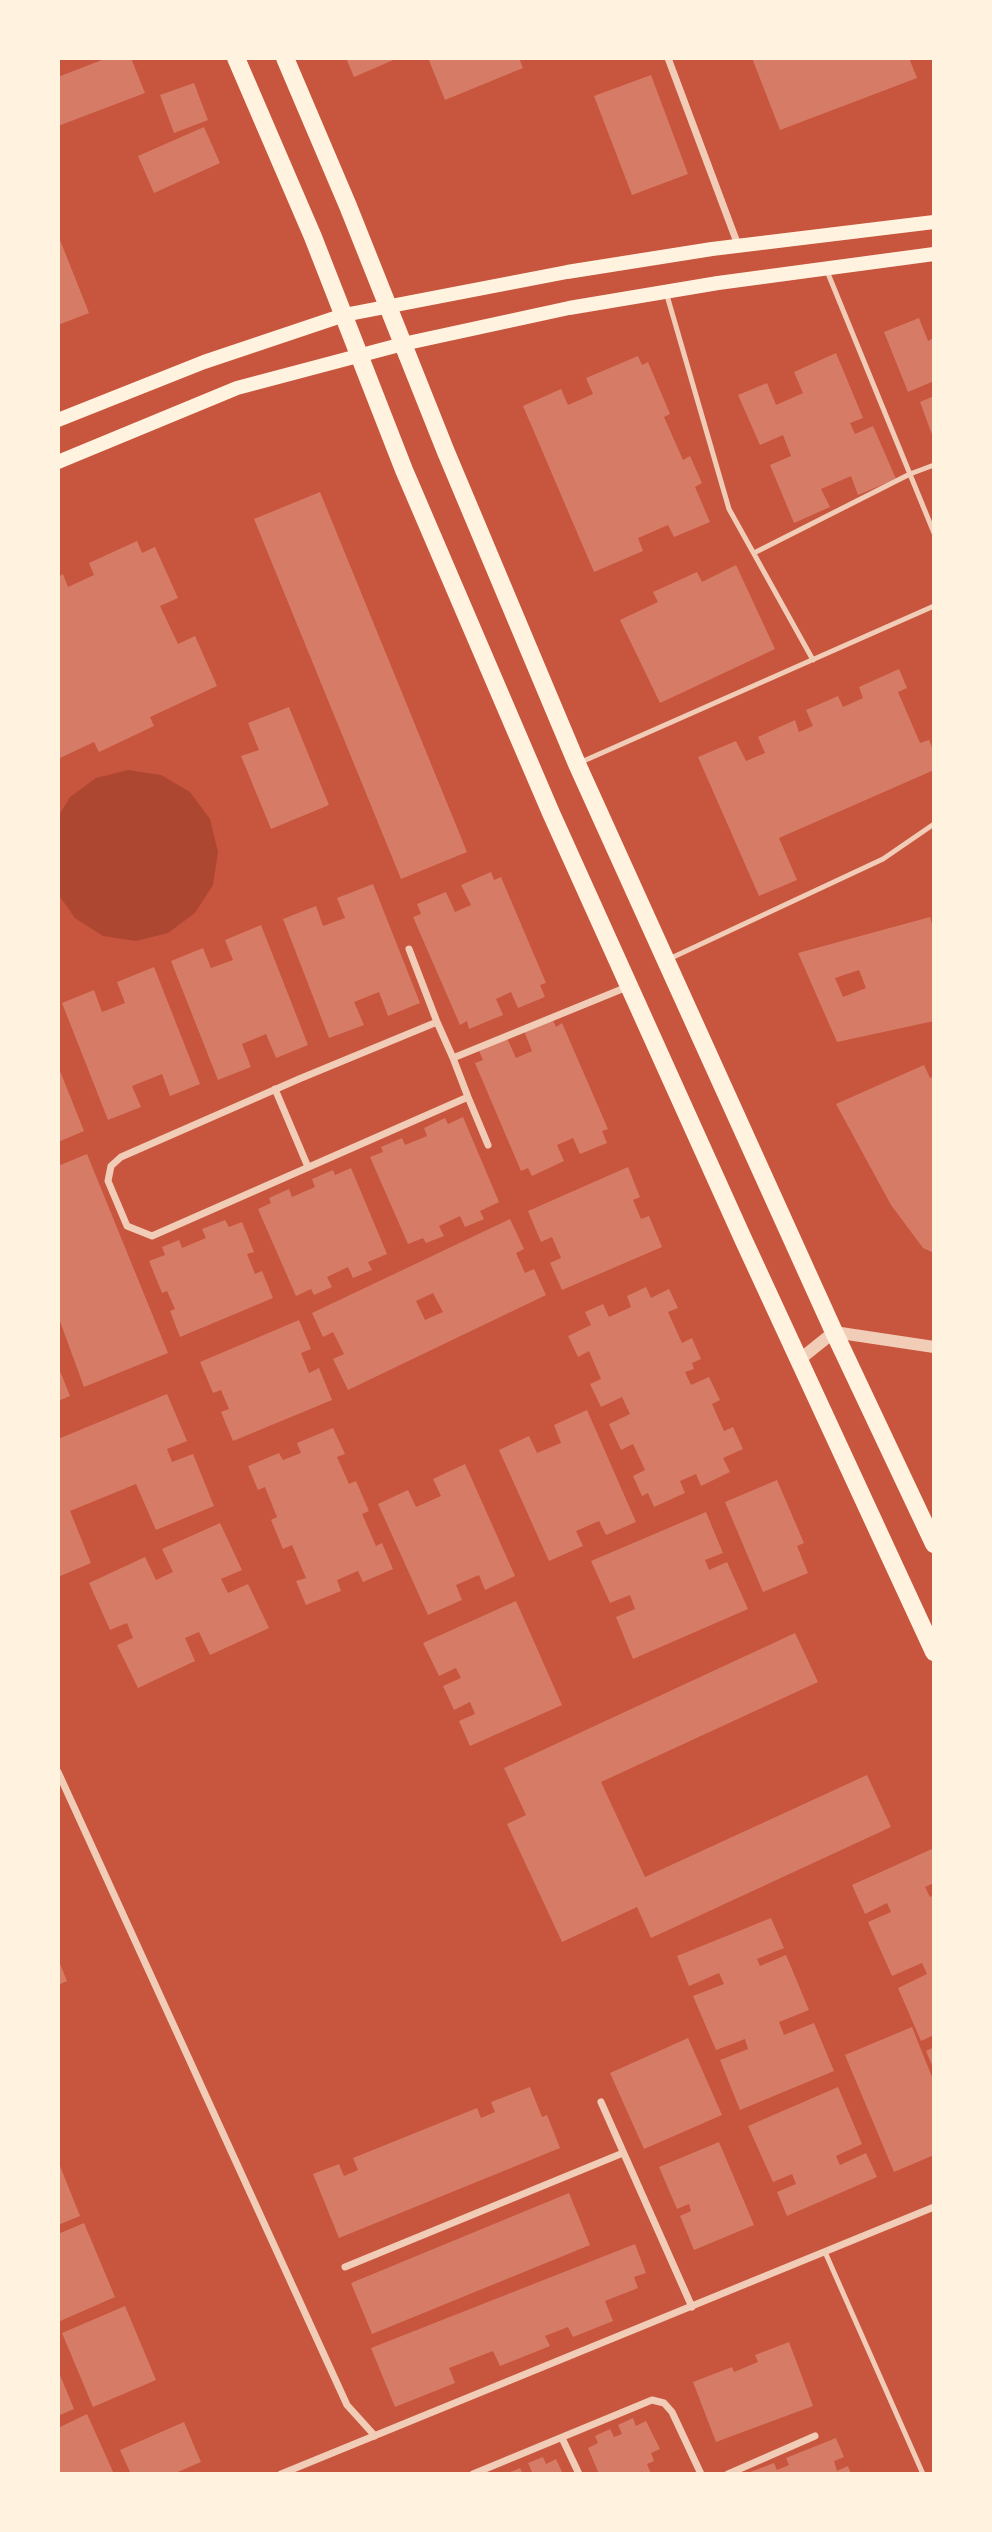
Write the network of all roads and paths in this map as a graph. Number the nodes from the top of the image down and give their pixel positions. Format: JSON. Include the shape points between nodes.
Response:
{"nodes":[{"id":1,"x":236,"y":58,"type":"edge"},
{"id":2,"x":285,"y":58,"type":"edge"},
{"id":3,"x":668,"y":58,"type":"edge"},
{"id":4,"x":934,"y":222,"type":"edge"},
{"id":5,"x":738,"y":246,"type":"junction"},
{"id":6,"x":934,"y":254,"type":"edge"},
{"id":7,"x":826,"y":268,"type":"junction"},
{"id":8,"x":666,"y":292,"type":"junction"},
{"id":9,"x":389,"y":307,"type":"junction"},
{"id":10,"x":344,"y":316,"type":"junction"},
{"id":11,"x":403,"y":344,"type":"junction"},
{"id":12,"x":359,"y":355,"type":"junction"},
{"id":13,"x":58,"y":420,"type":"edge"},
{"id":14,"x":58,"y":462,"type":"edge"},
{"id":15,"x":934,"y":465,"type":"edge"},
{"id":16,"x":910,"y":474,"type":"junction"},
{"id":17,"x":934,"y":533,"type":"edge"},
{"id":18,"x":754,"y":552,"type":"junction"},
{"id":19,"x":934,"y":606,"type":"edge"},
{"id":20,"x":813,"y":660,"type":"junction"},
{"id":21,"x":577,"y":764,"type":"junction"},
{"id":22,"x":934,"y":824,"type":"edge"},
{"id":23,"x":410,"y":949,"type":"dead end"},
{"id":24,"x":664,"y":961,"type":"junction"},
{"id":25,"x":628,"y":986,"type":"junction"},
{"id":26,"x":437,"y":1022,"type":"junction"},
{"id":27,"x":453,"y":1058,"type":"junction"},
{"id":28,"x":275,"y":1089,"type":"junction"},
{"id":29,"x":468,"y":1097,"type":"junction"},
{"id":30,"x":488,"y":1145,"type":"dead end"},
{"id":31,"x":308,"y":1167,"type":"junction"},
{"id":32,"x":834,"y":1332,"type":"junction"},
{"id":33,"x":934,"y":1347,"type":"edge"},
{"id":34,"x":799,"y":1360,"type":"junction"},
{"id":35,"x":934,"y":1544,"type":"edge"},
{"id":36,"x":934,"y":1653,"type":"edge"},
{"id":37,"x":58,"y":1772,"type":"edge"},
{"id":38,"x":600,"y":2102,"type":"dead end"},
{"id":39,"x":623,"y":2153,"type":"junction"},
{"id":40,"x":934,"y":2207,"type":"edge"},
{"id":41,"x":825,"y":2252,"type":"junction"},
{"id":42,"x":345,"y":2267,"type":"dead end"},
{"id":43,"x":692,"y":2307,"type":"junction"},
{"id":44,"x":375,"y":2436,"type":"junction"},
{"id":45,"x":815,"y":2436,"type":"dead end"},
{"id":46,"x":562,"y":2438,"type":"junction"},
{"id":47,"x":281,"y":2474,"type":"edge"},
{"id":48,"x":475,"y":2474,"type":"edge"},
{"id":49,"x":579,"y":2474,"type":"edge"},
{"id":50,"x":701,"y":2474,"type":"edge"},
{"id":51,"x":727,"y":2474,"type":"edge"},
{"id":52,"x":923,"y":2474,"type":"edge"}],
"edges":[{"from":1,"to":10,"type":"main road"},
{"from":2,"to":9,"type":"main road"},
{"from":3,"to":5,"type":"street"},
{"from":4,"to":5,"type":"main road"},
{"from":5,"to":9,"type":"main road","via":[[567,272]]},
{"from":6,"to":7,"type":"main road"},
{"from":7,"to":8,"type":"main road"},
{"from":7,"to":16,"type":"lane"},
{"from":8,"to":11,"type":"main road"},
{"from":8,"to":18,"type":"lane","via":[[729,509]]},
{"from":9,"to":10,"type":"main road"},
{"from":9,"to":11,"type":"main road"},
{"from":10,"to":12,"type":"main road"},
{"from":10,"to":13,"type":"main road","via":[[204,362]]},
{"from":11,"to":12,"type":"main road"},
{"from":11,"to":21,"type":"main road"},
{"from":12,"to":14,"type":"main road","via":[[237,388]]},
{"from":12,"to":25,"type":"main road","via":[[404,470]]},
{"from":15,"to":16,"type":"lane"},
{"from":16,"to":17,"type":"lane"},
{"from":16,"to":18,"type":"lane"},
{"from":18,"to":20,"type":"lane"},
{"from":19,"to":20,"type":"lane"},
{"from":20,"to":21,"type":"lane"},
{"from":21,"to":24,"type":"main road"},
{"from":22,"to":24,"type":"lane","via":[[883,859]]},
{"from":23,"to":26,"type":"street"},
{"from":24,"to":32,"type":"main road"},
{"from":25,"to":27,"type":"street"},
{"from":25,"to":34,"type":"main road"},
{"from":26,"to":27,"type":"street"},
{"from":26,"to":28,"type":"street"},
{"from":27,"to":29,"type":"street"},
{"from":28,"to":31,"type":"street"},
{"from":28,"to":31,"type":"street","via":[[121,1157],[111,1166],[108,1181],[127,1226],[152,1236]]},
{"from":29,"to":30,"type":"street"},
{"from":29,"to":31,"type":"street"},
{"from":32,"to":33,"type":"street"},
{"from":32,"to":34,"type":"street"},
{"from":32,"to":35,"type":"main road"},
{"from":34,"to":36,"type":"main road"},
{"from":37,"to":44,"type":"street","via":[[347,2405]]},
{"from":38,"to":39,"type":"street"},
{"from":39,"to":42,"type":"street"},
{"from":39,"to":43,"type":"street"},
{"from":40,"to":41,"type":"street"},
{"from":41,"to":43,"type":"street"},
{"from":41,"to":52,"type":"lane"},
{"from":43,"to":44,"type":"street"},
{"from":44,"to":47,"type":"street"},
{"from":45,"to":51,"type":"street"},
{"from":46,"to":48,"type":"street"},
{"from":46,"to":49,"type":"street"},
{"from":46,"to":50,"type":"street","via":[[652,2400],[664,2403]]}]}
